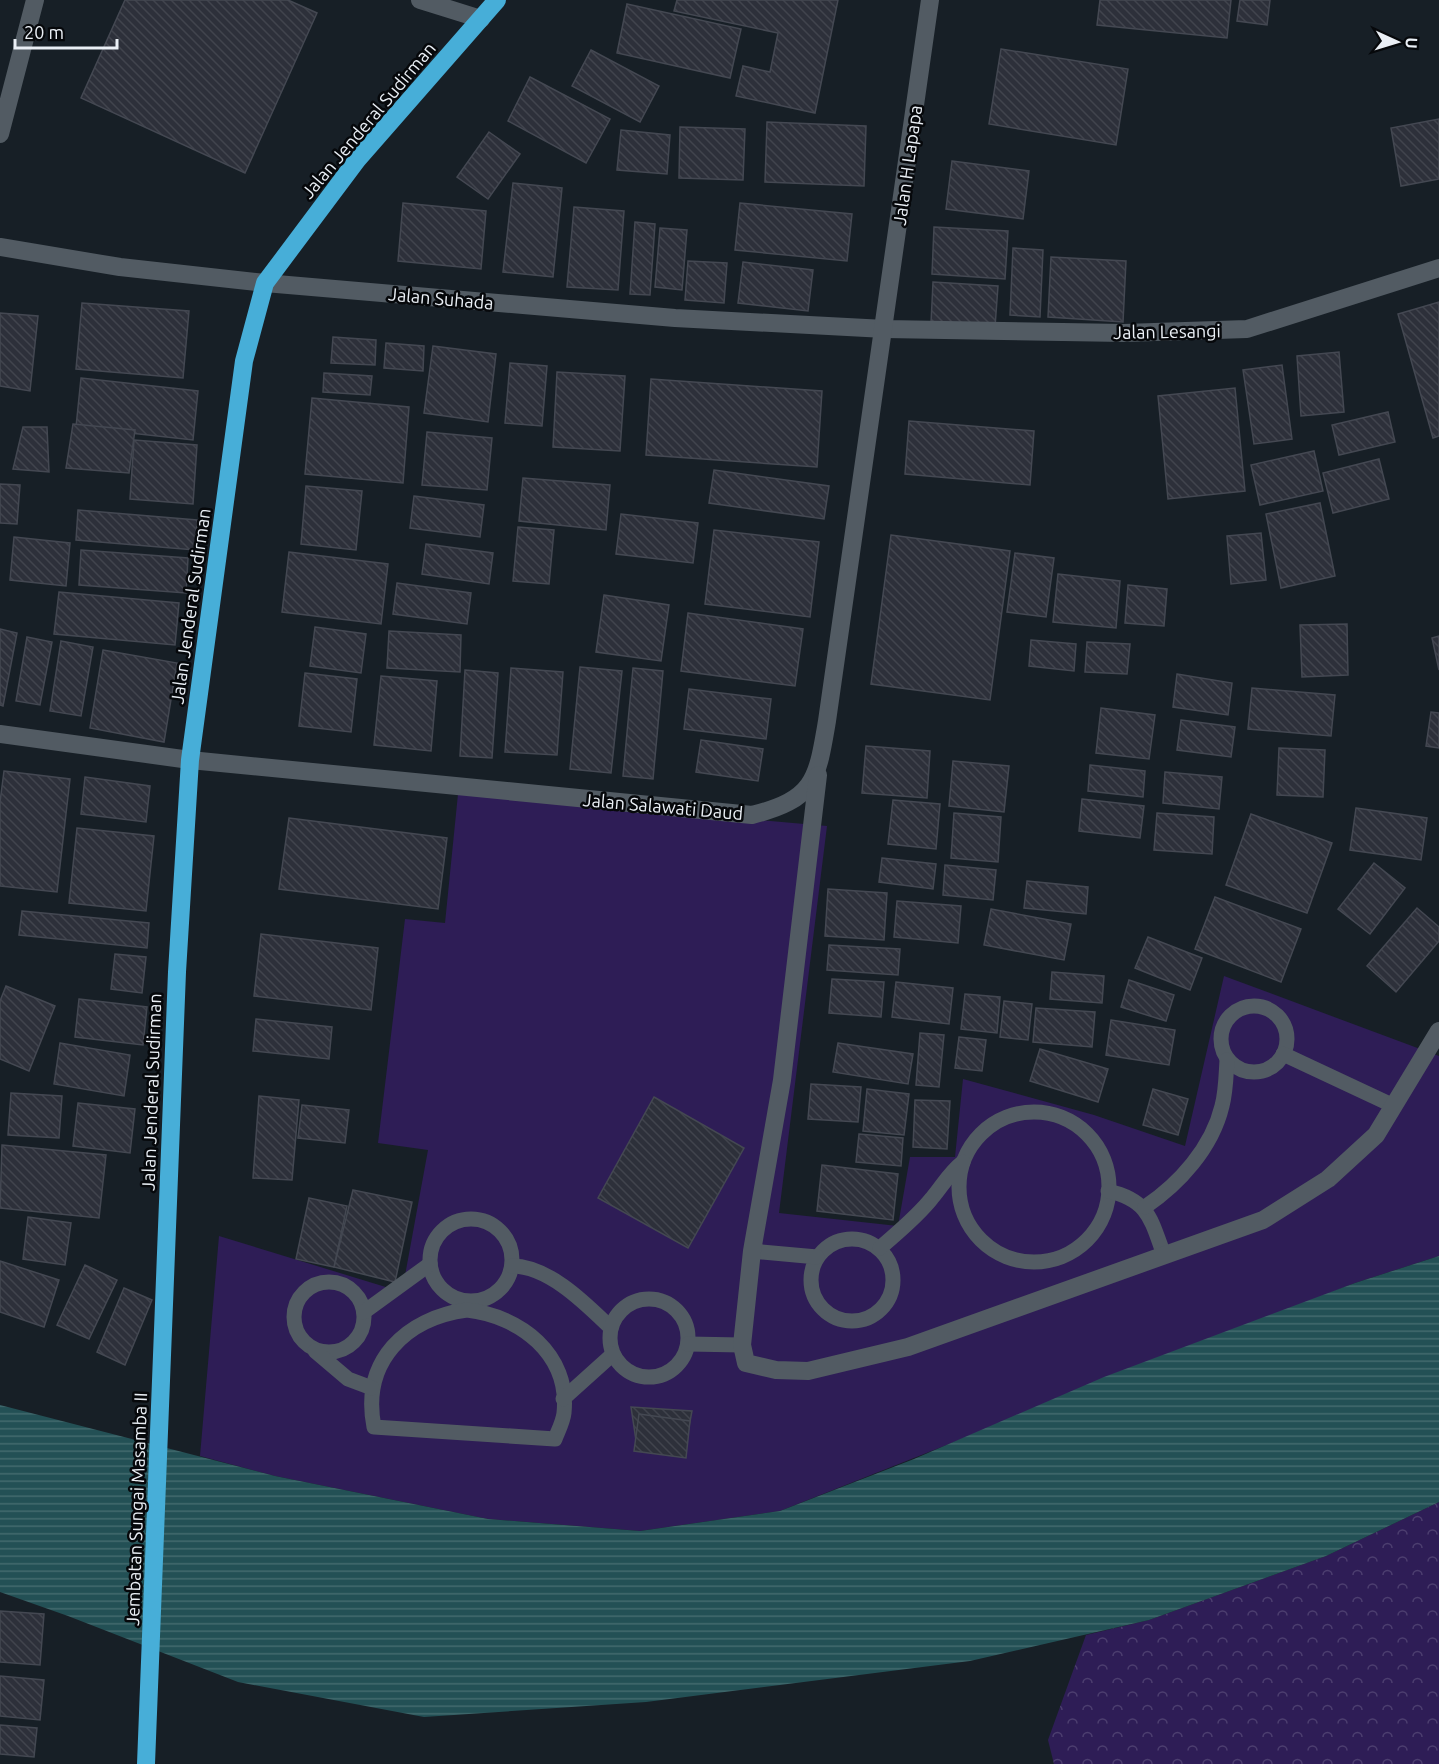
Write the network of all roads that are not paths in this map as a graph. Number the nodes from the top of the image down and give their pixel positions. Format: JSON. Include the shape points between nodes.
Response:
{"nodes":[{"id":1,"x":34,"y":0,"type":"edge"},
{"id":2,"x":420,"y":0,"type":"edge"},
{"id":3,"x":497,"y":0,"type":"edge"},
{"id":4,"x":930,"y":0,"type":"edge"},
{"id":5,"x":481,"y":19,"type":"junction"},
{"id":6,"x":0,"y":134,"type":"edge"},
{"id":7,"x":0,"y":247,"type":"edge"},
{"id":8,"x":1439,"y":268,"type":"edge"},
{"id":9,"x":265,"y":283,"type":"junction"},
{"id":10,"x":885,"y":329,"type":"junction"},
{"id":11,"x":0,"y":734,"type":"edge"},
{"id":12,"x":190,"y":760,"type":"junction"},
{"id":13,"x":819,"y":770,"type":"junction"},
{"id":14,"x":1439,"y":1031,"type":"edge"},
{"id":15,"x":1283,"y":1054,"type":"junction"},
{"id":16,"x":1227,"y":1060,"type":"junction"},
{"id":17,"x":1394,"y":1106,"type":"junction"},
{"id":18,"x":963,"y":1162,"type":"junction"},
{"id":19,"x":1108,"y":1191,"type":"junction"},
{"id":20,"x":933,"y":1197,"type":"junction"},
{"id":21,"x":960,"y":1200,"type":"junction"},
{"id":22,"x":1144,"y":1207,"type":"junction"},
{"id":23,"x":880,"y":1248,"type":"junction"},
{"id":24,"x":752,"y":1251,"type":"junction"},
{"id":25,"x":1164,"y":1256,"type":"junction"},
{"id":26,"x":818,"y":1257,"type":"junction"},
{"id":27,"x":430,"y":1264,"type":"junction"},
{"id":28,"x":513,"y":1266,"type":"junction"},
{"id":29,"x":164,"y":1303,"type":"joint"},
{"id":30,"x":364,"y":1312,"type":"junction"},
{"id":31,"x":611,"y":1328,"type":"junction"},
{"id":32,"x":688,"y":1344,"type":"junction"},
{"id":33,"x":742,"y":1345,"type":"junction"},
{"id":34,"x":315,"y":1351,"type":"junction"},
{"id":35,"x":613,"y":1354,"type":"junction"},
{"id":36,"x":372,"y":1388,"type":"junction"},
{"id":37,"x":563,"y":1399,"type":"junction"},
{"id":38,"x":146,"y":1764,"type":"edge"}],
"edges":[{"from":1,"to":6,"type":"street"},
{"from":2,"to":5,"type":"street"},
{"from":3,"to":5,"type":"highway","name":"Jalan Jenderal Sudirman"},
{"from":4,"to":10,"type":"street","name":"Jalan H Lapapa"},
{"from":5,"to":9,"type":"highway","name":"Jalan Jenderal Sudirman","via":[[357,160]]},
{"from":7,"to":9,"type":"street","name":"Jalan Suhada","via":[[120,267]]},
{"from":8,"to":10,"type":"street","name":"Jalan Lesangi","via":[[1247,329],[1124,333]]},
{"from":9,"to":10,"type":"street","name":"Jalan Suhada","via":[[675,318]]},
{"from":9,"to":12,"type":"highway","name":"Jalan Jenderal Sudirman","via":[[244,361]]},
{"from":10,"to":13,"type":"street","name":"Jalan Salawati Daud"},
{"from":11,"to":12,"type":"street","name":"Jalan Salawati Daud"},
{"from":12,"to":13,"type":"street","name":"Jalan Salawati Daud","via":[[752,814],[796,799]]},
{"from":12,"to":29,"type":"highway","name":"Jalan Jenderal Sudirman"},
{"from":13,"to":24,"type":"street","via":[[783,1068]]},
{"from":14,"to":17,"type":"street"},
{"from":15,"to":16,"type":"lane","via":[[1275,1064],[1251,1072],[1238,1069]]},
{"from":15,"to":16,"type":"lane","via":[[1286,1042],[1281,1020],[1262,1006],[1251,1006],[1226,1019],[1221,1047]]},
{"from":15,"to":17,"type":"lane"},
{"from":16,"to":22,"type":"lane","via":[[1222,1107],[1209,1137],[1192,1165],[1164,1194]]},
{"from":17,"to":25,"type":"street","via":[[1376,1135],[1328,1179],[1263,1220]]},
{"from":18,"to":19,"type":"lane","via":[[984,1131],[1000,1120],[1037,1112],[1056,1115],[1089,1136],[1100,1152],[1107,1171]]},
{"from":18,"to":20,"type":"lane","via":[[946,1176]]},
{"from":18,"to":21,"type":"lane"},
{"from":19,"to":21,"type":"lane","via":[[1105,1211],[1089,1237],[1065,1255],[1045,1262],[1025,1262],[989,1247],[965,1218]]},
{"from":19,"to":22,"type":"lane","via":[[1126,1195]]},
{"from":20,"to":21,"type":"lane"},
{"from":20,"to":23,"type":"lane"},
{"from":22,"to":25,"type":"lane"},
{"from":23,"to":26,"type":"lane","via":[[862,1239],[842,1239]]},
{"from":23,"to":26,"type":"lane","via":[[893,1271],[890,1298],[870,1318],[856,1321],[828,1314],[817,1302],[811,1287]]},
{"from":24,"to":26,"type":"lane"},
{"from":24,"to":33,"type":"street"},
{"from":25,"to":33,"type":"street","via":[[908,1347],[808,1371],[776,1370],[746,1362]]},
{"from":27,"to":28,"type":"lane","via":[[442,1289],[453,1298],[468,1301],[498,1293]]},
{"from":27,"to":28,"type":"lane","via":[[431,1250],[446,1227],[458,1220],[472,1219],[498,1228],[512,1251]]},
{"from":27,"to":30,"type":"lane"},
{"from":28,"to":31,"type":"lane","via":[[528,1266],[563,1287]]},
{"from":29,"to":38,"type":"highway","name":"Jembatan Sungai Masamba II"},
{"from":30,"to":34,"type":"lane","via":[[363,1327],[350,1346],[327,1353]]},
{"from":30,"to":34,"type":"lane","via":[[359,1298],[342,1285],[320,1282],[307,1288],[297,1300],[293,1314],[295,1329]]},
{"from":31,"to":32,"type":"lane","via":[[626,1306],[638,1300],[657,1300],[674,1308],[683,1318]]},
{"from":31,"to":35,"type":"lane"},
{"from":32,"to":33,"type":"lane"},
{"from":32,"to":35,"type":"lane","via":[[683,1358],[660,1376],[645,1378],[631,1373]]},
{"from":34,"to":36,"type":"lane","via":[[348,1379]]},
{"from":35,"to":37,"type":"lane"},
{"from":36,"to":37,"type":"lane","via":[[370,1410],[374,1427],[555,1439],[564,1414]]},
{"from":36,"to":37,"type":"lane","via":[[391,1348],[406,1332],[445,1313],[467,1310],[511,1320],[530,1333],[557,1369]]}]}
